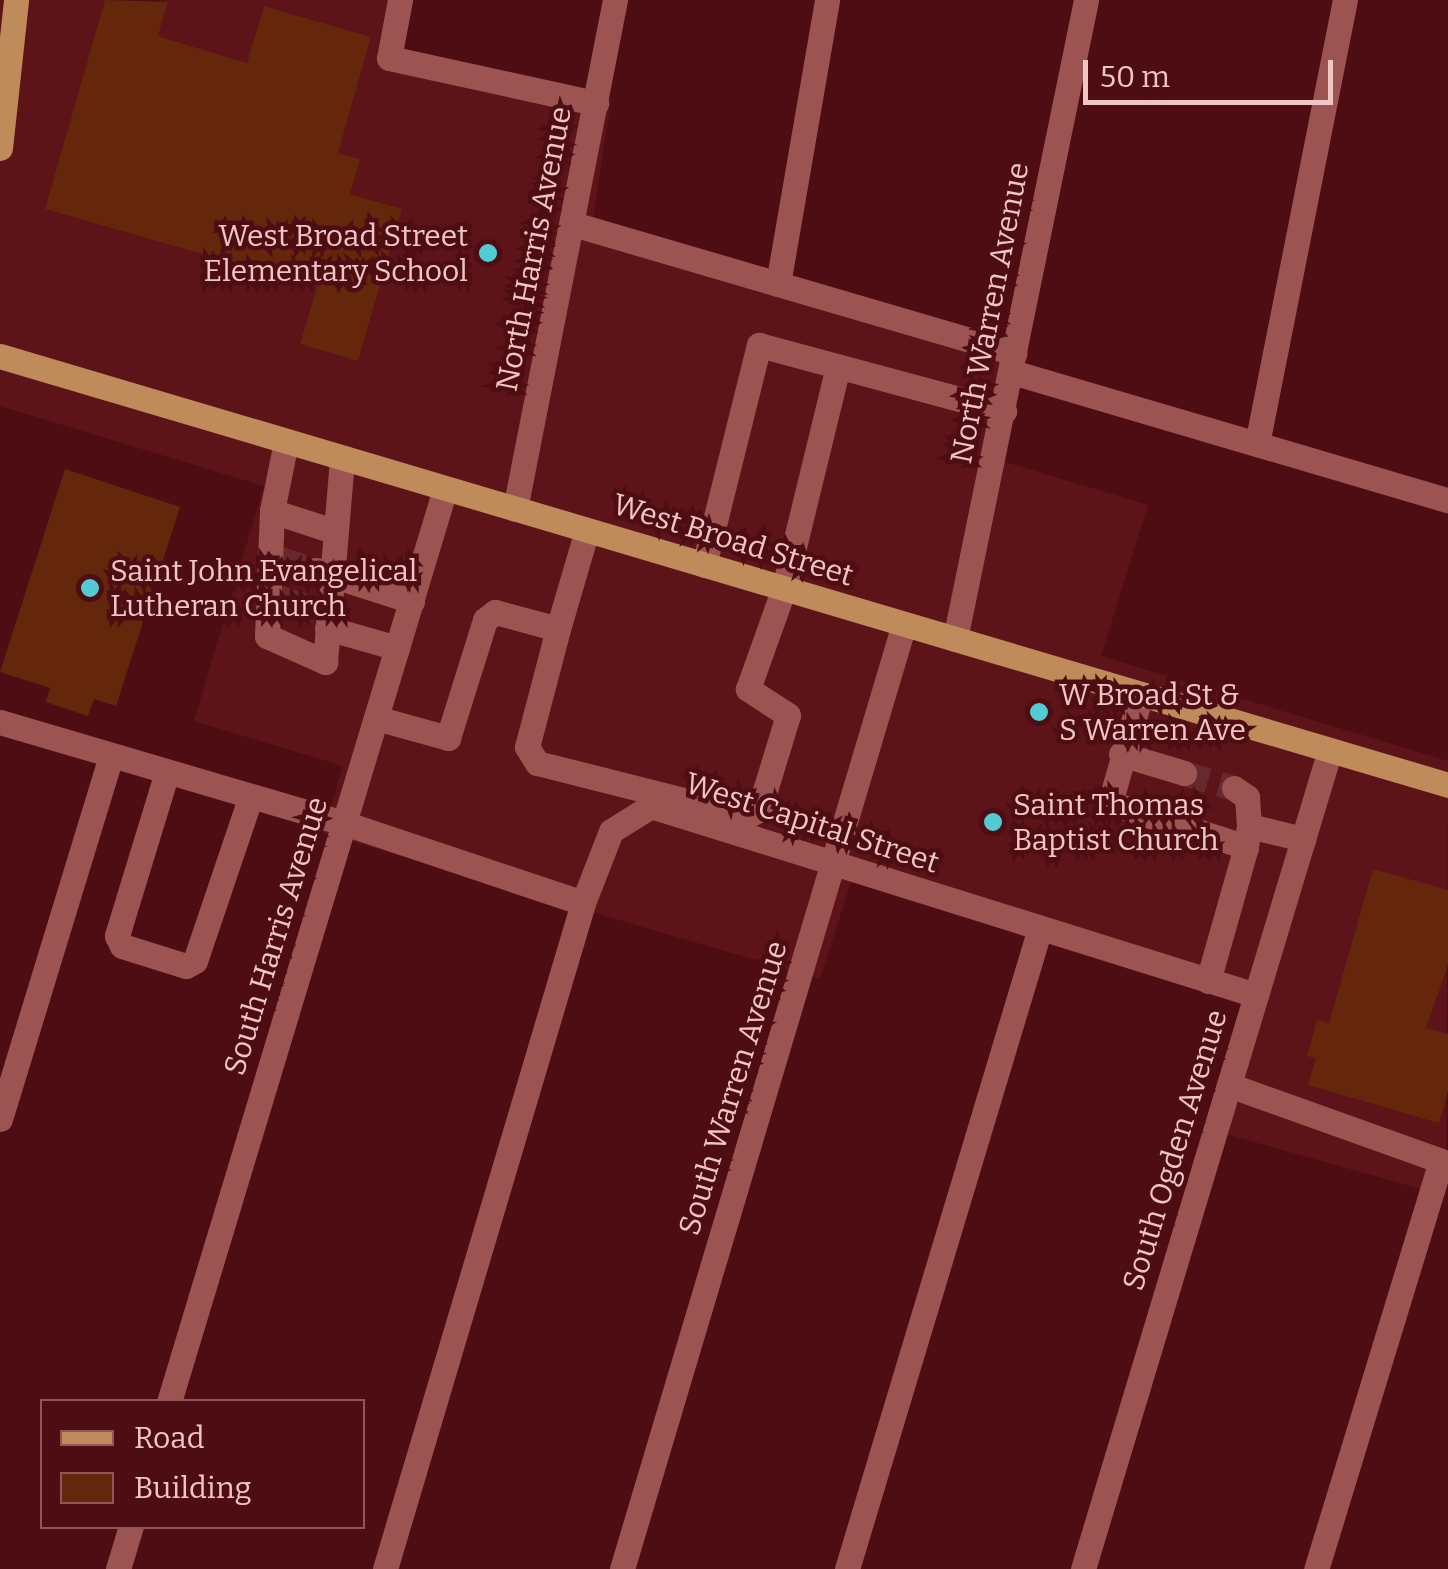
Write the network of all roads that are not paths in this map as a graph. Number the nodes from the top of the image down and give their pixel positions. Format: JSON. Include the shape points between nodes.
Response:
{"nodes":[{"id":1,"x":16,"y":0,"type":"edge"},
{"id":2,"x":400,"y":0,"type":"edge"},
{"id":3,"x":616,"y":0,"type":"edge"},
{"id":4,"x":826,"y":0,"type":"edge"},
{"id":5,"x":1086,"y":0,"type":"edge"},
{"id":6,"x":1344,"y":0,"type":"edge"},
{"id":7,"x":596,"y":103,"type":"junction"},
{"id":8,"x":0,"y":148,"type":"edge"},
{"id":9,"x":574,"y":224,"type":"junction"},
{"id":10,"x":778,"y":284,"type":"junction"},
{"id":11,"x":0,"y":356,"type":"edge"},
{"id":12,"x":1014,"y":362,"type":"junction"},
{"id":13,"x":838,"y":366,"type":"junction"},
{"id":14,"x":1004,"y":411,"type":"junction"},
{"id":15,"x":286,"y":442,"type":"junction"},
{"id":16,"x":1257,"y":444,"type":"junction"},
{"id":17,"x":342,"y":458,"type":"junction"},
{"id":18,"x":445,"y":489,"type":"junction"},
{"id":19,"x":1448,"y":500,"type":"edge"},
{"id":20,"x":515,"y":509,"type":"junction"},
{"id":21,"x":272,"y":511,"type":"junction"},
{"id":22,"x":333,"y":530,"type":"junction"},
{"id":23,"x":587,"y":530,"type":"junction"},
{"id":24,"x":704,"y":565,"type":"junction"},
{"id":25,"x":323,"y":572,"type":"junction"},
{"id":26,"x":784,"y":588,"type":"junction"},
{"id":27,"x":412,"y":600,"type":"junction"},
{"id":28,"x":324,"y":617,"type":"junction"},
{"id":29,"x":904,"y":624,"type":"junction"},
{"id":30,"x":558,"y":629,"type":"junction"},
{"id":31,"x":955,"y":639,"type":"junction"},
{"id":32,"x":397,"y":648,"type":"junction"},
{"id":33,"x":1141,"y":694,"type":"junction"},
{"id":34,"x":376,"y":718,"type":"junction"},
{"id":35,"x":0,"y":722,"type":"edge"},
{"id":36,"x":1330,"y":750,"type":"junction"},
{"id":37,"x":1121,"y":754,"type":"junction"},
{"id":38,"x":112,"y":756,"type":"junction"},
{"id":39,"x":168,"y":772,"type":"junction"},
{"id":40,"x":1184,"y":774,"type":"tunnel mouth"},
{"id":41,"x":1448,"y":785,"type":"edge"},
{"id":42,"x":1234,"y":788,"type":"dead end"},
{"id":43,"x":252,"y":796,"type":"junction"},
{"id":44,"x":344,"y":824,"type":"junction"},
{"id":45,"x":1247,"y":837,"type":"junction"},
{"id":46,"x":1303,"y":839,"type":"junction"},
{"id":47,"x":833,"y":866,"type":"junction"},
{"id":48,"x":583,"y":903,"type":"junction"},
{"id":49,"x":1040,"y":928,"type":"junction"},
{"id":50,"x":1208,"y":981,"type":"junction"},
{"id":51,"x":1256,"y":995,"type":"junction"},
{"id":52,"x":1228,"y":1084,"type":"junction"},
{"id":53,"x":0,"y":1119,"type":"edge"},
{"id":54,"x":170,"y":1399,"type":"edge"},
{"id":55,"x":130,"y":1529,"type":"edge"},
{"id":56,"x":118,"y":1569,"type":"edge"},
{"id":57,"x":385,"y":1569,"type":"edge"},
{"id":58,"x":622,"y":1569,"type":"edge"},
{"id":59,"x":847,"y":1569,"type":"edge"},
{"id":60,"x":1082,"y":1569,"type":"edge"},
{"id":61,"x":1316,"y":1569,"type":"edge"}],
"edges":[{"from":1,"to":8,"type":"main road"},
{"from":2,"to":7,"type":"street","via":[[389,58]]},
{"from":3,"to":7,"type":"street","name":"North Harris Avenue"},
{"from":4,"to":10,"type":"street"},
{"from":5,"to":12,"type":"street","name":"North Warren Avenue"},
{"from":6,"to":16,"type":"street"},
{"from":7,"to":9,"type":"street","name":"North Harris Avenue"},
{"from":9,"to":10,"type":"street"},
{"from":9,"to":20,"type":"street","name":"North Harris Avenue"},
{"from":10,"to":12,"type":"street"},
{"from":11,"to":15,"type":"main road","name":"West Broad Street"},
{"from":12,"to":14,"type":"street","name":"North Warren Avenue"},
{"from":12,"to":16,"type":"street"},
{"from":13,"to":14,"type":"street"},
{"from":13,"to":24,"type":"street","via":[[760,345]]},
{"from":13,"to":26,"type":"street"},
{"from":14,"to":31,"type":"street","name":"North Warren Avenue"},
{"from":15,"to":17,"type":"main road","name":"West Broad Street"},
{"from":15,"to":21,"type":"street"},
{"from":16,"to":19,"type":"street"},
{"from":17,"to":18,"type":"main road","name":"West Broad Street"},
{"from":17,"to":22,"type":"street"},
{"from":18,"to":20,"type":"main road","name":"West Broad Street"},
{"from":18,"to":27,"type":"street","name":"South Harris Avenue"},
{"from":20,"to":23,"type":"main road","name":"West Broad Street"},
{"from":21,"to":22,"type":"street"},
{"from":21,"to":28,"type":"street","via":[[274,596],[267,636],[325,662]]},
{"from":22,"to":25,"type":"street"},
{"from":23,"to":24,"type":"main road","name":"West Broad Street"},
{"from":23,"to":30,"type":"street"},
{"from":24,"to":26,"type":"main road","name":"West Broad Street"},
{"from":25,"to":27,"type":"street"},
{"from":25,"to":28,"type":"street"},
{"from":26,"to":29,"type":"main road","name":"West Broad Street"},
{"from":26,"to":30,"type":"street","via":[[748,689],[788,716],[759,810],[747,816],[537,762],[527,747]]},
{"from":27,"to":32,"type":"street","name":"South Harris Avenue"},
{"from":28,"to":32,"type":"street"},
{"from":29,"to":31,"type":"main road","name":"West Broad Street"},
{"from":29,"to":47,"type":"street","name":"South Warren Avenue"},
{"from":30,"to":34,"type":"street","via":[[496,612],[485,620],[448,738]]},
{"from":31,"to":33,"type":"main road","name":"West Broad Street"},
{"from":32,"to":34,"type":"street","name":"South Harris Avenue"},
{"from":33,"to":36,"type":"main road","name":"West Broad Street"},
{"from":33,"to":37,"type":"street"},
{"from":34,"to":44,"type":"street","name":"South Harris Avenue"},
{"from":35,"to":38,"type":"street"},
{"from":36,"to":41,"type":"main road","name":"West Broad Street"},
{"from":36,"to":46,"type":"street","name":"South Ogden Avenue"},
{"from":37,"to":40,"type":"street"},
{"from":37,"to":45,"type":"street","via":[[1110,802]]},
{"from":38,"to":39,"type":"street"},
{"from":38,"to":53,"type":"street"},
{"from":39,"to":43,"type":"street"},
{"from":39,"to":43,"type":"street","via":[[117,936],[122,946],[186,966],[195,961]]},
{"from":42,"to":45,"type":"street","via":[[1248,796]]},
{"from":43,"to":44,"type":"street"},
{"from":44,"to":48,"type":"street"},
{"from":44,"to":54,"type":"street","name":"South Harris Avenue"},
{"from":45,"to":46,"type":"street"},
{"from":45,"to":50,"type":"street"},
{"from":46,"to":51,"type":"street","name":"South Ogden Avenue"},
{"from":47,"to":48,"type":"street","name":"West Capital Street","via":[[650,806],[611,831]]},
{"from":47,"to":49,"type":"street","name":"West Capital Street"},
{"from":47,"to":58,"type":"street","name":"South Warren Avenue"},
{"from":48,"to":57,"type":"street"},
{"from":49,"to":50,"type":"street","name":"West Capital Street"},
{"from":49,"to":59,"type":"street"},
{"from":50,"to":51,"type":"street","name":"West Capital Street"},
{"from":51,"to":52,"type":"street","name":"South Ogden Avenue"},
{"from":52,"to":60,"type":"street","name":"South Ogden Avenue"},
{"from":52,"to":61,"type":"street","via":[[1441,1161]]},
{"from":55,"to":56,"type":"street"}]}
